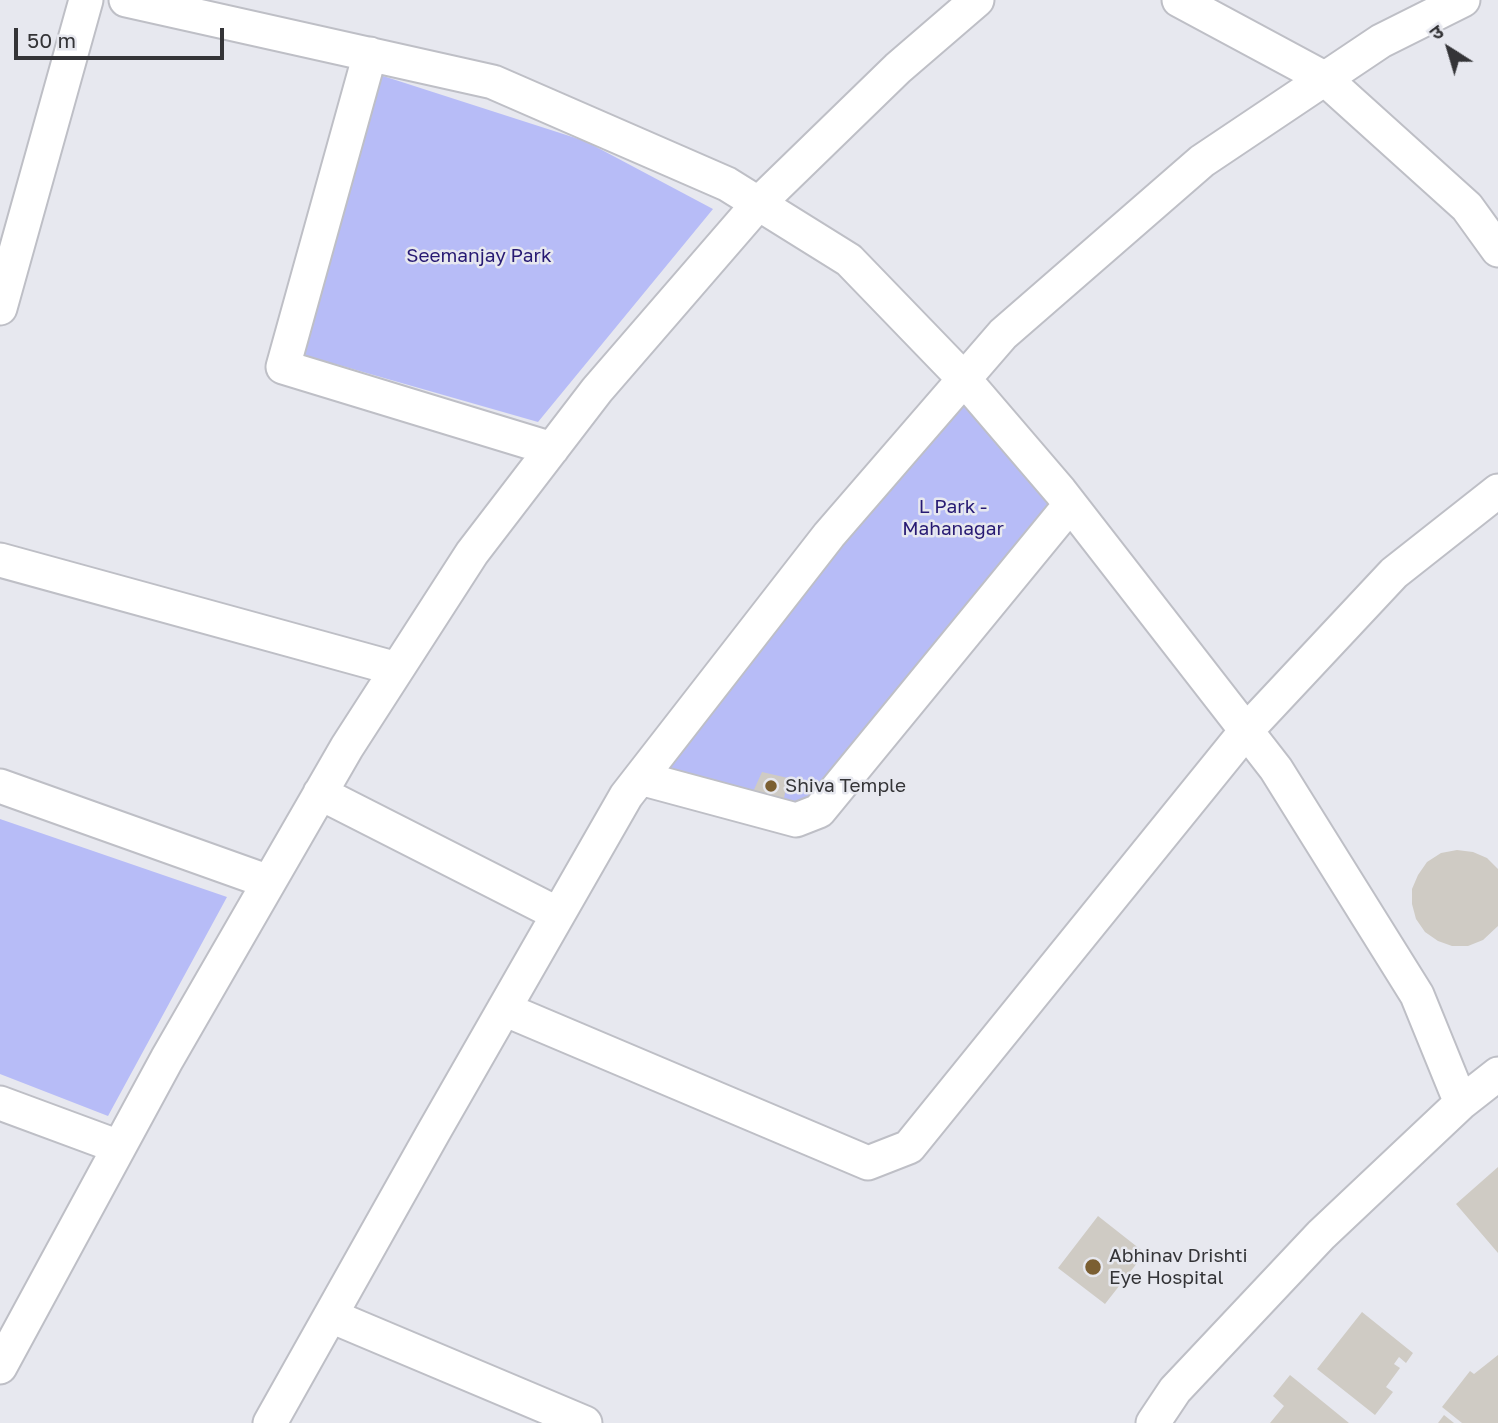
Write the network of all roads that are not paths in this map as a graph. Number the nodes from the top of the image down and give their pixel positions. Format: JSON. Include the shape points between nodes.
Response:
{"nodes":[{"id":1,"x":86,"y":0,"type":"edge"},
{"id":2,"x":126,"y":0,"type":"edge"},
{"id":3,"x":977,"y":0,"type":"edge"},
{"id":4,"x":1179,"y":0,"type":"edge"},
{"id":5,"x":1454,"y":2,"type":"edge"},
{"id":6,"x":370,"y":54,"type":"junction"},
{"id":7,"x":1324,"y":78,"type":"junction"},
{"id":8,"x":758,"y":204,"type":"junction"},
{"id":9,"x":1498,"y":250,"type":"edge"},
{"id":10,"x":0,"y":308,"type":"edge"},
{"id":11,"x":964,"y":379,"type":"junction"},
{"id":12,"x":552,"y":449,"type":"junction"},
{"id":13,"x":1498,"y":491,"type":"edge"},
{"id":14,"x":1070,"y":505,"type":"junction"},
{"id":15,"x":0,"y":560,"type":"edge"},
{"id":16,"x":397,"y":669,"type":"junction"},
{"id":17,"x":1247,"y":731,"type":"junction"},
{"id":18,"x":640,"y":778,"type":"junction"},
{"id":19,"x":0,"y":786,"type":"edge"},
{"id":20,"x":320,"y":793,"type":"junction"},
{"id":21,"x":269,"y":882,"type":"junction"},
{"id":22,"x":558,"y":914,"type":"junction"},
{"id":23,"x":504,"y":1009,"type":"junction"},
{"id":24,"x":1498,"y":1074,"type":"edge"},
{"id":25,"x":0,"y":1103,"type":"edge"},
{"id":26,"x":1461,"y":1103,"type":"junction"},
{"id":27,"x":119,"y":1147,"type":"junction"},
{"id":28,"x":331,"y":1316,"type":"junction"},
{"id":29,"x":0,"y":1367,"type":"edge"},
{"id":30,"x":270,"y":1423,"type":"edge"},
{"id":31,"x":584,"y":1423,"type":"edge"},
{"id":32,"x":1153,"y":1423,"type":"edge"}],
"edges":[{"from":1,"to":10,"type":"street"},
{"from":2,"to":6,"type":"street"},
{"from":3,"to":8,"type":"street","via":[[898,68]]},
{"from":4,"to":7,"type":"street"},
{"from":5,"to":7,"type":"street"},
{"from":6,"to":8,"type":"street","via":[[493,82],[727,184]]},
{"from":6,"to":12,"type":"street","via":[[283,367]]},
{"from":7,"to":9,"type":"street","via":[[1467,206]]},
{"from":7,"to":11,"type":"street","via":[[1202,161],[1003,334]]},
{"from":8,"to":11,"type":"street","via":[[849,260]]},
{"from":8,"to":12,"type":"street","via":[[597,390]]},
{"from":11,"to":14,"type":"street"},
{"from":11,"to":18,"type":"street","via":[[829,535]]},
{"from":12,"to":16,"type":"street","via":[[472,553]]},
{"from":13,"to":17,"type":"street","via":[[1394,573]]},
{"from":14,"to":17,"type":"street"},
{"from":14,"to":18,"type":"street","via":[[819,811],[796,820]]},
{"from":15,"to":16,"type":"street"},
{"from":16,"to":20,"type":"street"},
{"from":17,"to":23,"type":"street","via":[[909,1147],[868,1163]]},
{"from":17,"to":26,"type":"street","via":[[1276,769],[1417,995]]},
{"from":18,"to":22,"type":"street"},
{"from":19,"to":21,"type":"street"},
{"from":20,"to":21,"type":"street"},
{"from":20,"to":22,"type":"street"},
{"from":21,"to":27,"type":"street"},
{"from":22,"to":23,"type":"street"},
{"from":23,"to":28,"type":"street"},
{"from":24,"to":26,"type":"street"},
{"from":25,"to":27,"type":"street"},
{"from":26,"to":32,"type":"street","via":[[1321,1236],[1175,1390]]},
{"from":27,"to":29,"type":"street"},
{"from":28,"to":30,"type":"street"},
{"from":28,"to":31,"type":"street"}]}
